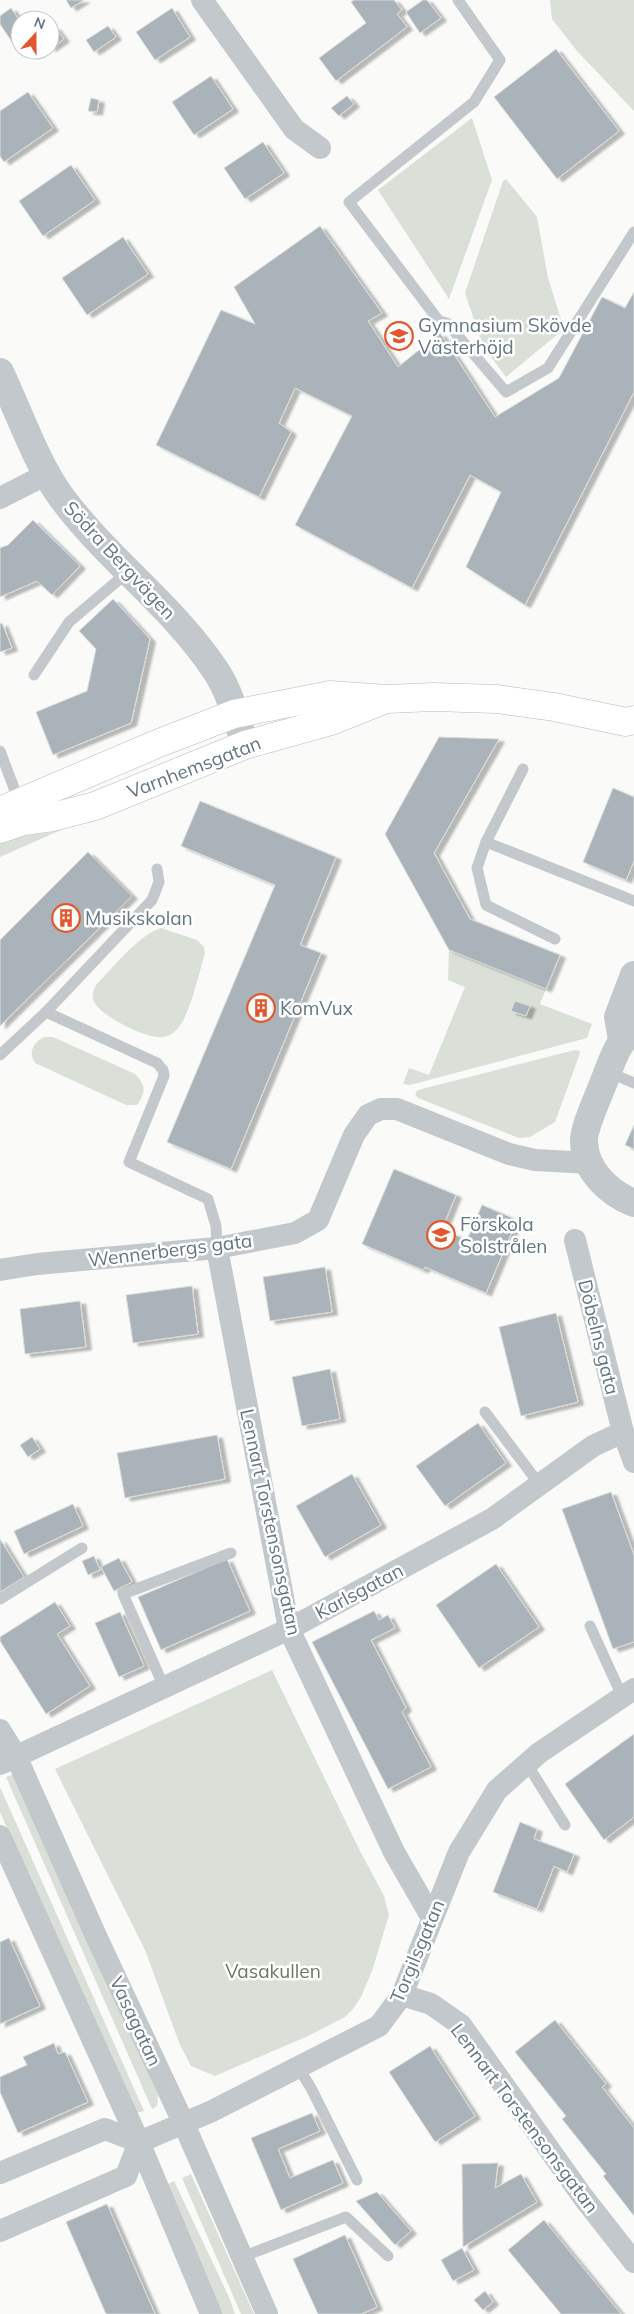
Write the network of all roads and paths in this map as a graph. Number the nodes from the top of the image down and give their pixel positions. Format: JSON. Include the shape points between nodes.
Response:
{"nodes":[{"id":1,"x":202,"y":0,"type":"edge"},
{"id":2,"x":458,"y":0,"type":"edge"},
{"id":3,"x":320,"y":148,"type":"dead end"},
{"id":4,"x":634,"y":232,"type":"edge"},
{"id":5,"x":0,"y":372,"type":"edge"},
{"id":6,"x":47,"y":474,"type":"junction"},
{"id":7,"x":0,"y":498,"type":"edge"},
{"id":8,"x":129,"y":572,"type":"junction"},
{"id":9,"x":34,"y":675,"type":"dead end"},
{"id":10,"x":387,"y":699,"type":"junction"},
{"id":11,"x":234,"y":714,"type":"junction"},
{"id":12,"x":631,"y":724,"type":"edge"},
{"id":13,"x":245,"y":744,"type":"junction"},
{"id":14,"x":0,"y":751,"type":"edge"},
{"id":15,"x":523,"y":770,"type":"dead end"},
{"id":16,"x":11,"y":816,"type":"edge"},
{"id":17,"x":486,"y":842,"type":"junction"},
{"id":18,"x":157,"y":869,"type":"dead end"},
{"id":19,"x":634,"y":902,"type":"edge"},
{"id":20,"x":555,"y":938,"type":"dead end"},
{"id":21,"x":634,"y":975,"type":"edge"},
{"id":22,"x":46,"y":1012,"type":"junction"},
{"id":23,"x":628,"y":1034,"type":"edge"},
{"id":24,"x":0,"y":1055,"type":"edge"},
{"id":25,"x":608,"y":1072,"type":"junction"},
{"id":26,"x":634,"y":1083,"type":"edge"},
{"id":27,"x":589,"y":1163,"type":"junction"},
{"id":28,"x":634,"y":1203,"type":"edge"},
{"id":29,"x":575,"y":1240,"type":"dead end"},
{"id":30,"x":217,"y":1248,"type":"junction"},
{"id":31,"x":0,"y":1270,"type":"edge"},
{"id":32,"x":485,"y":1412,"type":"dead end"},
{"id":33,"x":623,"y":1432,"type":"junction"},
{"id":34,"x":634,"y":1462,"type":"edge"},
{"id":35,"x":540,"y":1485,"type":"junction"},
{"id":36,"x":82,"y":1548,"type":"dead end"},
{"id":37,"x":231,"y":1553,"type":"dead end"},
{"id":38,"x":0,"y":1598,"type":"edge"},
{"id":39,"x":590,"y":1626,"type":"dead end"},
{"id":40,"x":289,"y":1629,"type":"junction"},
{"id":41,"x":164,"y":1687,"type":"junction"},
{"id":42,"x":628,"y":1692,"type":"edge"},
{"id":43,"x":0,"y":1730,"type":"edge"},
{"id":44,"x":8,"y":1760,"type":"edge"},
{"id":45,"x":527,"y":1764,"type":"junction"},
{"id":46,"x":565,"y":1825,"type":"dead end"},
{"id":47,"x":0,"y":1836,"type":"edge"},
{"id":48,"x":432,"y":1918,"type":"junction"},
{"id":49,"x":402,"y":1995,"type":"junction"},
{"id":50,"x":298,"y":2067,"type":"junction"},
{"id":51,"x":184,"y":2122,"type":"junction"},
{"id":52,"x":139,"y":2142,"type":"junction"},
{"id":53,"x":0,"y":2173,"type":"edge"},
{"id":54,"x":357,"y":2180,"type":"dead end"},
{"id":55,"x":0,"y":2230,"type":"edge"},
{"id":56,"x":388,"y":2256,"type":"dead end"},
{"id":57,"x":242,"y":2257,"type":"junction"},
{"id":58,"x":634,"y":2262,"type":"edge"},
{"id":59,"x":211,"y":2314,"type":"edge"},
{"id":60,"x":267,"y":2314,"type":"edge"}],
"edges":[{"from":1,"to":3,"type":"street","via":[[294,129]]},
{"from":2,"to":4,"type":"lane","via":[[500,60],[474,102],[349,202],[439,321],[447,323],[506,392],[548,368]]},
{"from":5,"to":6,"type":"street","name":"Södra Bergvägen"},
{"from":6,"to":7,"type":"street"},
{"from":6,"to":8,"type":"street","name":"Södra Bergvägen","via":[[83,524]]},
{"from":8,"to":9,"type":"lane","via":[[69,622]]},
{"from":8,"to":11,"type":"street","name":"Södra Bergvägen","via":[[175,618],[216,671]]},
{"from":10,"to":11,"type":"main road","name":"Varnhemsgatan","via":[[330,695]]},
{"from":10,"to":12,"type":"main road","name":"Varnhemsgatan","via":[[497,699],[554,707]]},
{"from":10,"to":13,"type":"main road","name":"Varnhemsgatan","via":[[331,721]]},
{"from":11,"to":13,"type":"street","name":"Södra Bergvägen"},
{"from":11,"to":16,"type":"main road","name":"Varnhemsgatan","via":[[160,743]]},
{"from":13,"to":16,"type":"main road","name":"Varnhemsgatan","via":[[94,806],[53,817]]},
{"from":14,"to":16,"type":"lane"},
{"from":15,"to":17,"type":"lane"},
{"from":17,"to":19,"type":"lane"},
{"from":17,"to":20,"type":"lane","via":[[477,868],[486,905]]},
{"from":18,"to":22,"type":"lane","via":[[159,882],[152,900]]},
{"from":21,"to":23,"type":"street","via":[[618,1018]]},
{"from":22,"to":24,"type":"lane"},
{"from":22,"to":30,"type":"lane","via":[[158,1063],[164,1070],[129,1162],[208,1199],[216,1226]]},
{"from":23,"to":25,"type":"street"},
{"from":25,"to":26,"type":"lane"},
{"from":25,"to":27,"type":"street","via":[[583,1141]]},
{"from":27,"to":28,"type":"street","via":[[615,1195]]},
{"from":27,"to":30,"type":"street","name":"Wennerbergs gata","via":[[535,1160],[509,1154],[397,1109],[381,1109],[368,1115],[354,1134],[318,1220],[296,1233]]},
{"from":29,"to":33,"type":"street","name":"Döbelns gata"},
{"from":30,"to":31,"type":"street","name":"Wennerbergs gata"},
{"from":30,"to":40,"type":"street","name":"Lennart Torstensonsgatan"},
{"from":32,"to":35,"type":"lane"},
{"from":33,"to":34,"type":"street","name":"Döbelns gata"},
{"from":33,"to":35,"type":"street","name":"Karlsgatan","via":[[593,1446]]},
{"from":35,"to":40,"type":"street","name":"Karlsgatan","via":[[492,1519]]},
{"from":36,"to":38,"type":"lane"},
{"from":37,"to":41,"type":"lane","via":[[123,1594]]},
{"from":39,"to":42,"type":"lane"},
{"from":40,"to":41,"type":"street","name":"Karlsgatan"},
{"from":40,"to":48,"type":"street","name":"Lennart Torstensonsgatan","via":[[394,1852]]},
{"from":41,"to":44,"type":"street","name":"Karlsgatan"},
{"from":42,"to":45,"type":"street","name":"Torgilsgatan"},
{"from":43,"to":44,"type":"street","name":"Vasagatan"},
{"from":44,"to":51,"type":"street","name":"Vasagatan"},
{"from":45,"to":46,"type":"lane"},
{"from":45,"to":48,"type":"street","name":"Torgilsgatan","via":[[497,1790],[469,1834],[447,1877]]},
{"from":47,"to":52,"type":"street"},
{"from":48,"to":49,"type":"street","name":"Torgilsgatan"},
{"from":49,"to":50,"type":"street","name":"Torgilsgatan","via":[[379,2026]]},
{"from":49,"to":58,"type":"street","name":"Lennart Torstensonsgatan","via":[[431,2004],[461,2025],[583,2197]]},
{"from":50,"to":51,"type":"street","name":"Torgilsgatan","via":[[212,2112]]},
{"from":50,"to":54,"type":"lane"},
{"from":51,"to":52,"type":"street","name":"Torgilsgatan"},
{"from":51,"to":57,"type":"street","name":"Vasagatan"},
{"from":52,"to":53,"type":"street","via":[[106,2129]]},
{"from":52,"to":55,"type":"street","via":[[126,2176]]},
{"from":52,"to":59,"type":"street"},
{"from":56,"to":57,"type":"lane","via":[[346,2217]]},
{"from":57,"to":60,"type":"street","name":"Vasagatan"}]}
